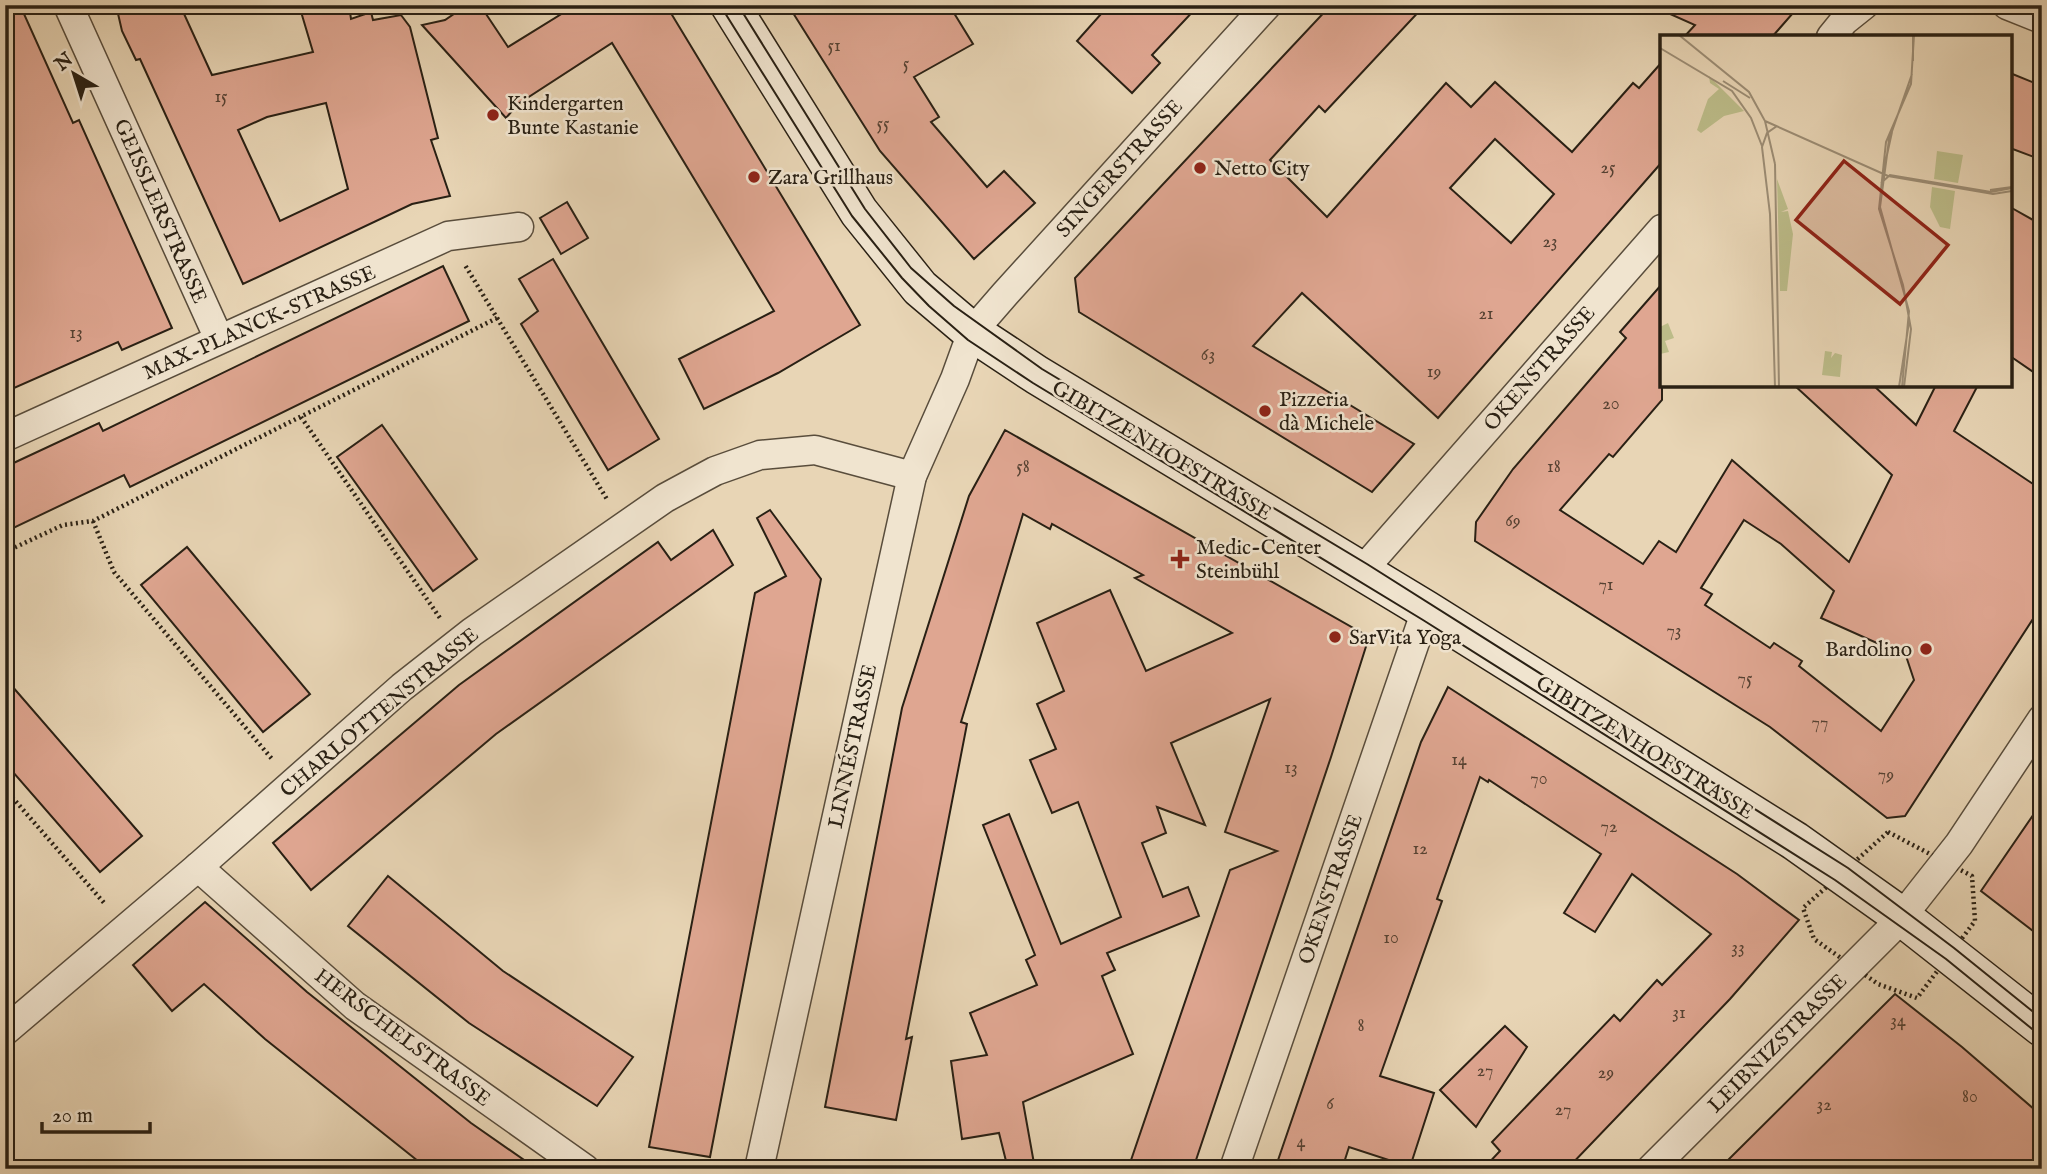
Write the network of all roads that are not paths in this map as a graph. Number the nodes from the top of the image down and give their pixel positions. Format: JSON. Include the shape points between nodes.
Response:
{"nodes":[{"id":1,"x":68,"y":5,"type":"edge"},
{"id":2,"x":730,"y":5,"type":"edge"},
{"id":3,"x":1267,"y":5,"type":"edge"},
{"id":4,"x":1864,"y":5,"type":"edge"},
{"id":5,"x":2007,"y":5,"type":"edge"},
{"id":6,"x":2042,"y":19,"type":"edge"},
{"id":7,"x":1832,"y":35,"type":"edge"},
{"id":8,"x":519,"y":227,"type":"dead end"},
{"id":9,"x":1660,"y":231,"type":"edge"},
{"id":10,"x":972,"y":332,"type":"junction"},
{"id":11,"x":219,"y":339,"type":"junction"},
{"id":12,"x":5,"y":438,"type":"edge"},
{"id":13,"x":912,"y":476,"type":"junction"},
{"id":14,"x":1362,"y":571,"type":"junction"},
{"id":15,"x":1426,"y":610,"type":"junction"},
{"id":16,"x":2042,"y":719,"type":"edge"},
{"id":17,"x":198,"y":867,"type":"junction"},
{"id":18,"x":1902,"y":917,"type":"junction"},
{"id":19,"x":2042,"y":1027,"type":"edge"},
{"id":20,"x":5,"y":1031,"type":"edge"},
{"id":21,"x":585,"y":1169,"type":"edge"},
{"id":22,"x":759,"y":1169,"type":"edge"},
{"id":23,"x":1234,"y":1169,"type":"edge"},
{"id":24,"x":1651,"y":1169,"type":"edge"}],
"edges":[{"from":1,"to":11,"type":"street","name":"GEISSLERSTRASSE"},
{"from":2,"to":10,"type":"main road","name":"GIBITZENHOFSTRASSE","via":[[859,212],[920,288]]},
{"from":3,"to":10,"type":"street","name":"SINGERSTRASSE"},
{"from":4,"to":7,"type":"street"},
{"from":5,"to":6,"type":"street"},
{"from":8,"to":11,"type":"street","name":"MAX-PLANCK-STRASSE","via":[[448,236]]},
{"from":9,"to":14,"type":"street","name":"OKENSTRASSE"},
{"from":10,"to":13,"type":"street","name":"LINNÉSTRASSE"},
{"from":10,"to":14,"type":"main road","name":"GIBITZENHOFSTRASSE"},
{"from":11,"to":12,"type":"street","name":"MAX-PLANCK-STRASSE"},
{"from":13,"to":17,"type":"street","name":"CHARLOTTENSTRASSE","via":[[815,450],[760,455],[715,471],[665,498],[402,687]]},
{"from":13,"to":22,"type":"street","name":"LINNÉSTRASSE"},
{"from":14,"to":15,"type":"main road","name":"GIBITZENHOFSTRASSE"},
{"from":15,"to":18,"type":"main road","name":"GIBITZENHOFSTRASSE","via":[[1795,841]]},
{"from":15,"to":23,"type":"street","name":"OKENSTRASSE"},
{"from":16,"to":18,"type":"street","name":"LEIBNIZSTRASSE","via":[[1963,837]]},
{"from":17,"to":20,"type":"street","name":"CHARLOTTENSTRASSE"},
{"from":17,"to":21,"type":"street","name":"HERSCHELSTRASSE","via":[[355,1006]]},
{"from":18,"to":19,"type":"main road","name":"GIBITZENHOFSTRASSE"},
{"from":18,"to":24,"type":"street","name":"LEIBNIZSTRASSE"}]}
